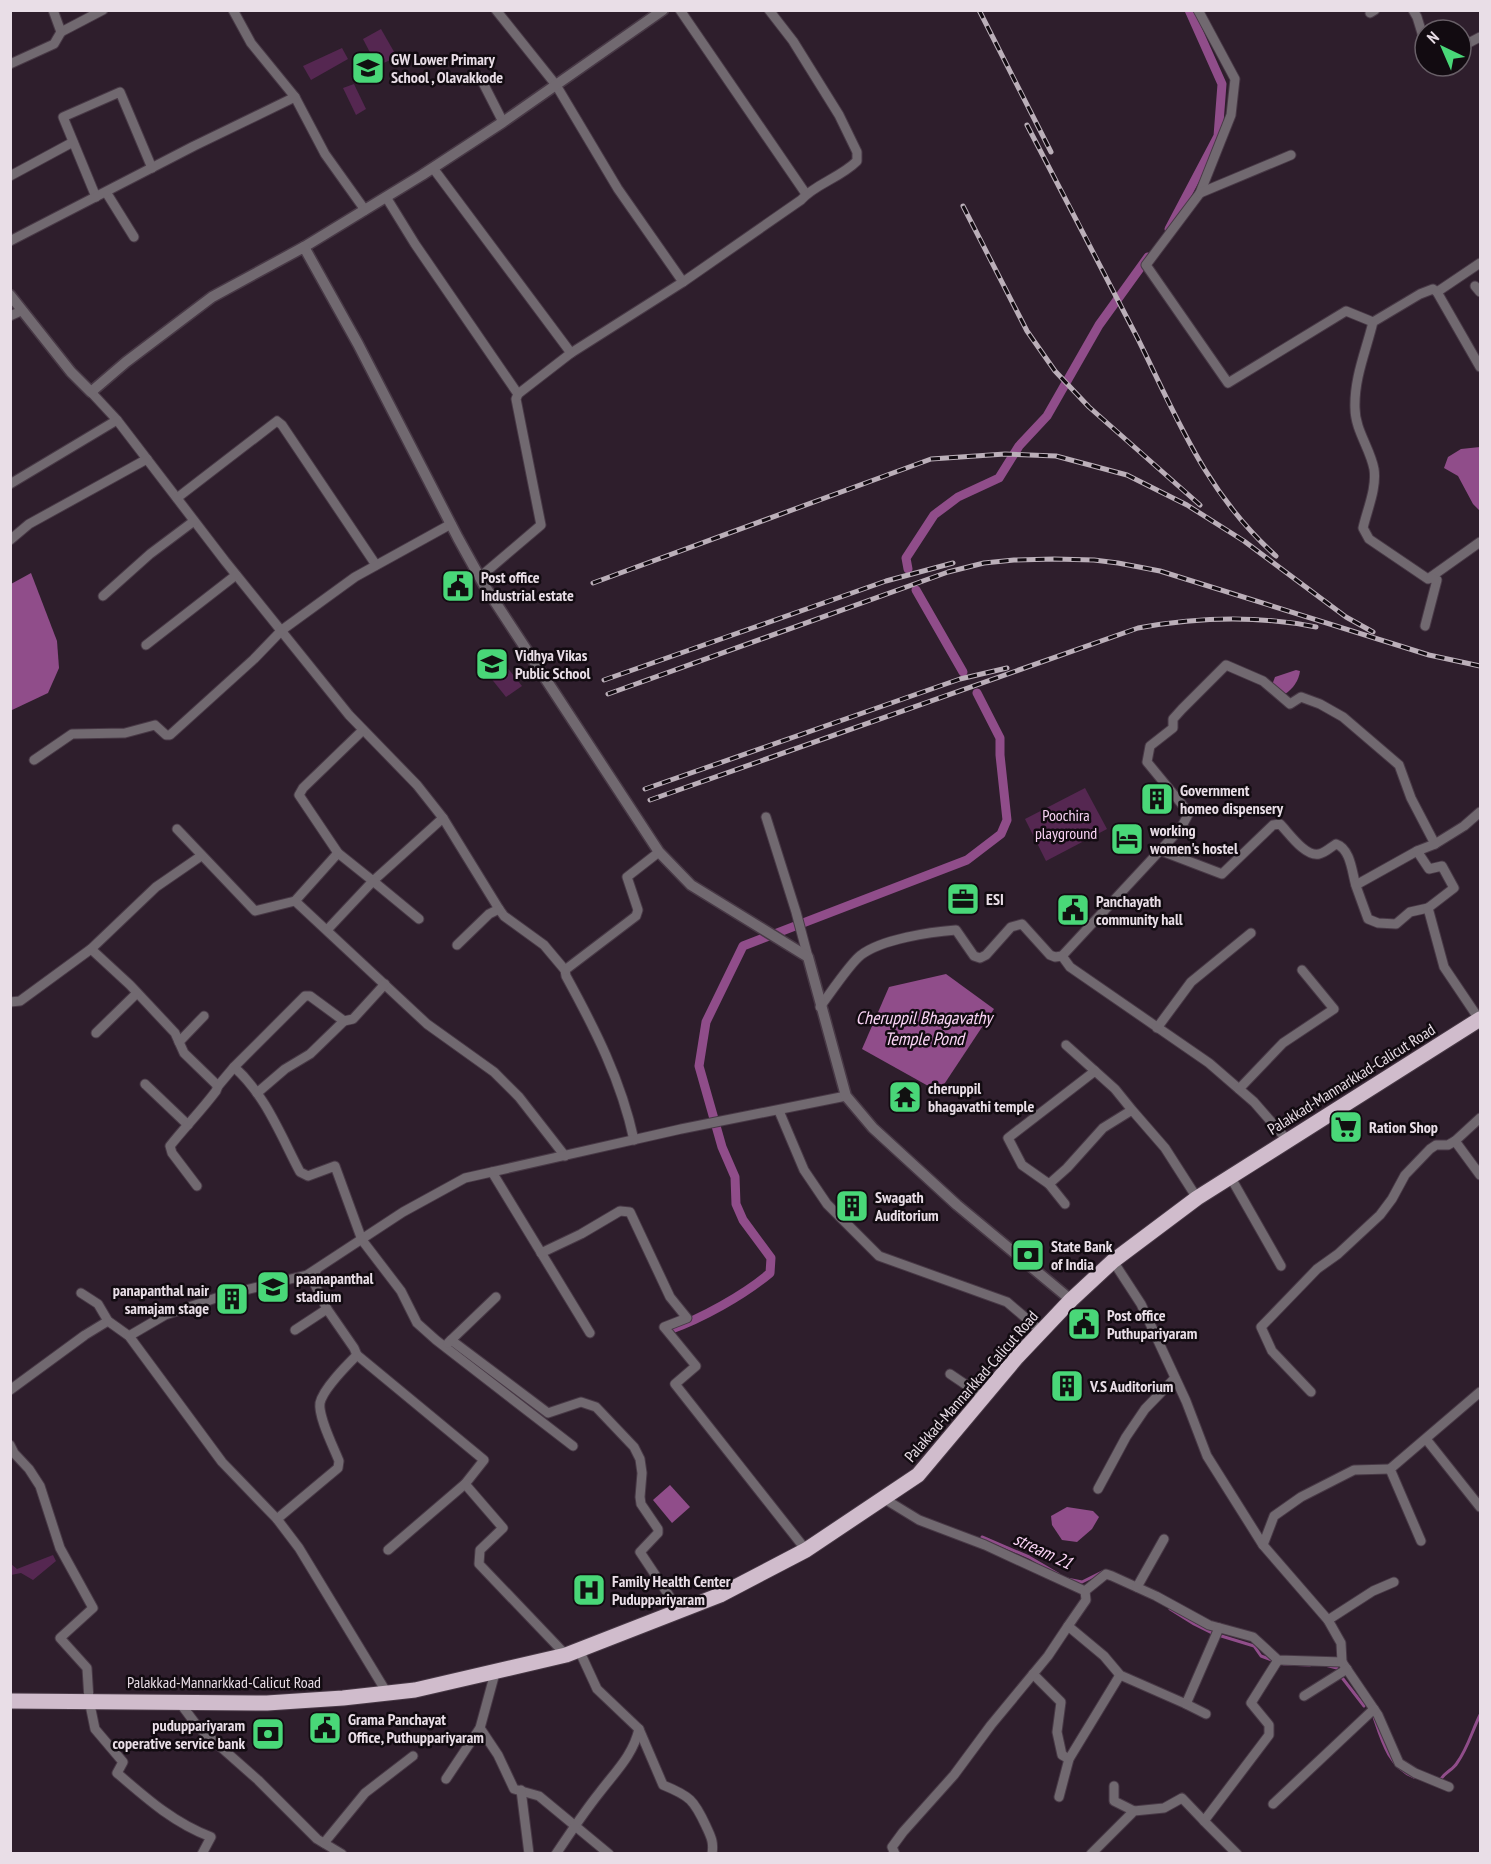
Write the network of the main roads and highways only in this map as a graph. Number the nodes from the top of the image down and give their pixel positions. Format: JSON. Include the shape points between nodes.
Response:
{"nodes":[{"id":1,"x":1480,"y":1019,"type":"edge"},
{"id":2,"x":10,"y":1701,"type":"edge"}],
"edges":[{"from":1,"to":2,"type":"highway","name":"Palakkad-Mannarkkad-Calicut Road","via":[[1197,1198],[1113,1261],[1041,1331],[918,1475],[806,1550],[720,1595],[572,1652],[416,1690],[267,1703]]}]}
